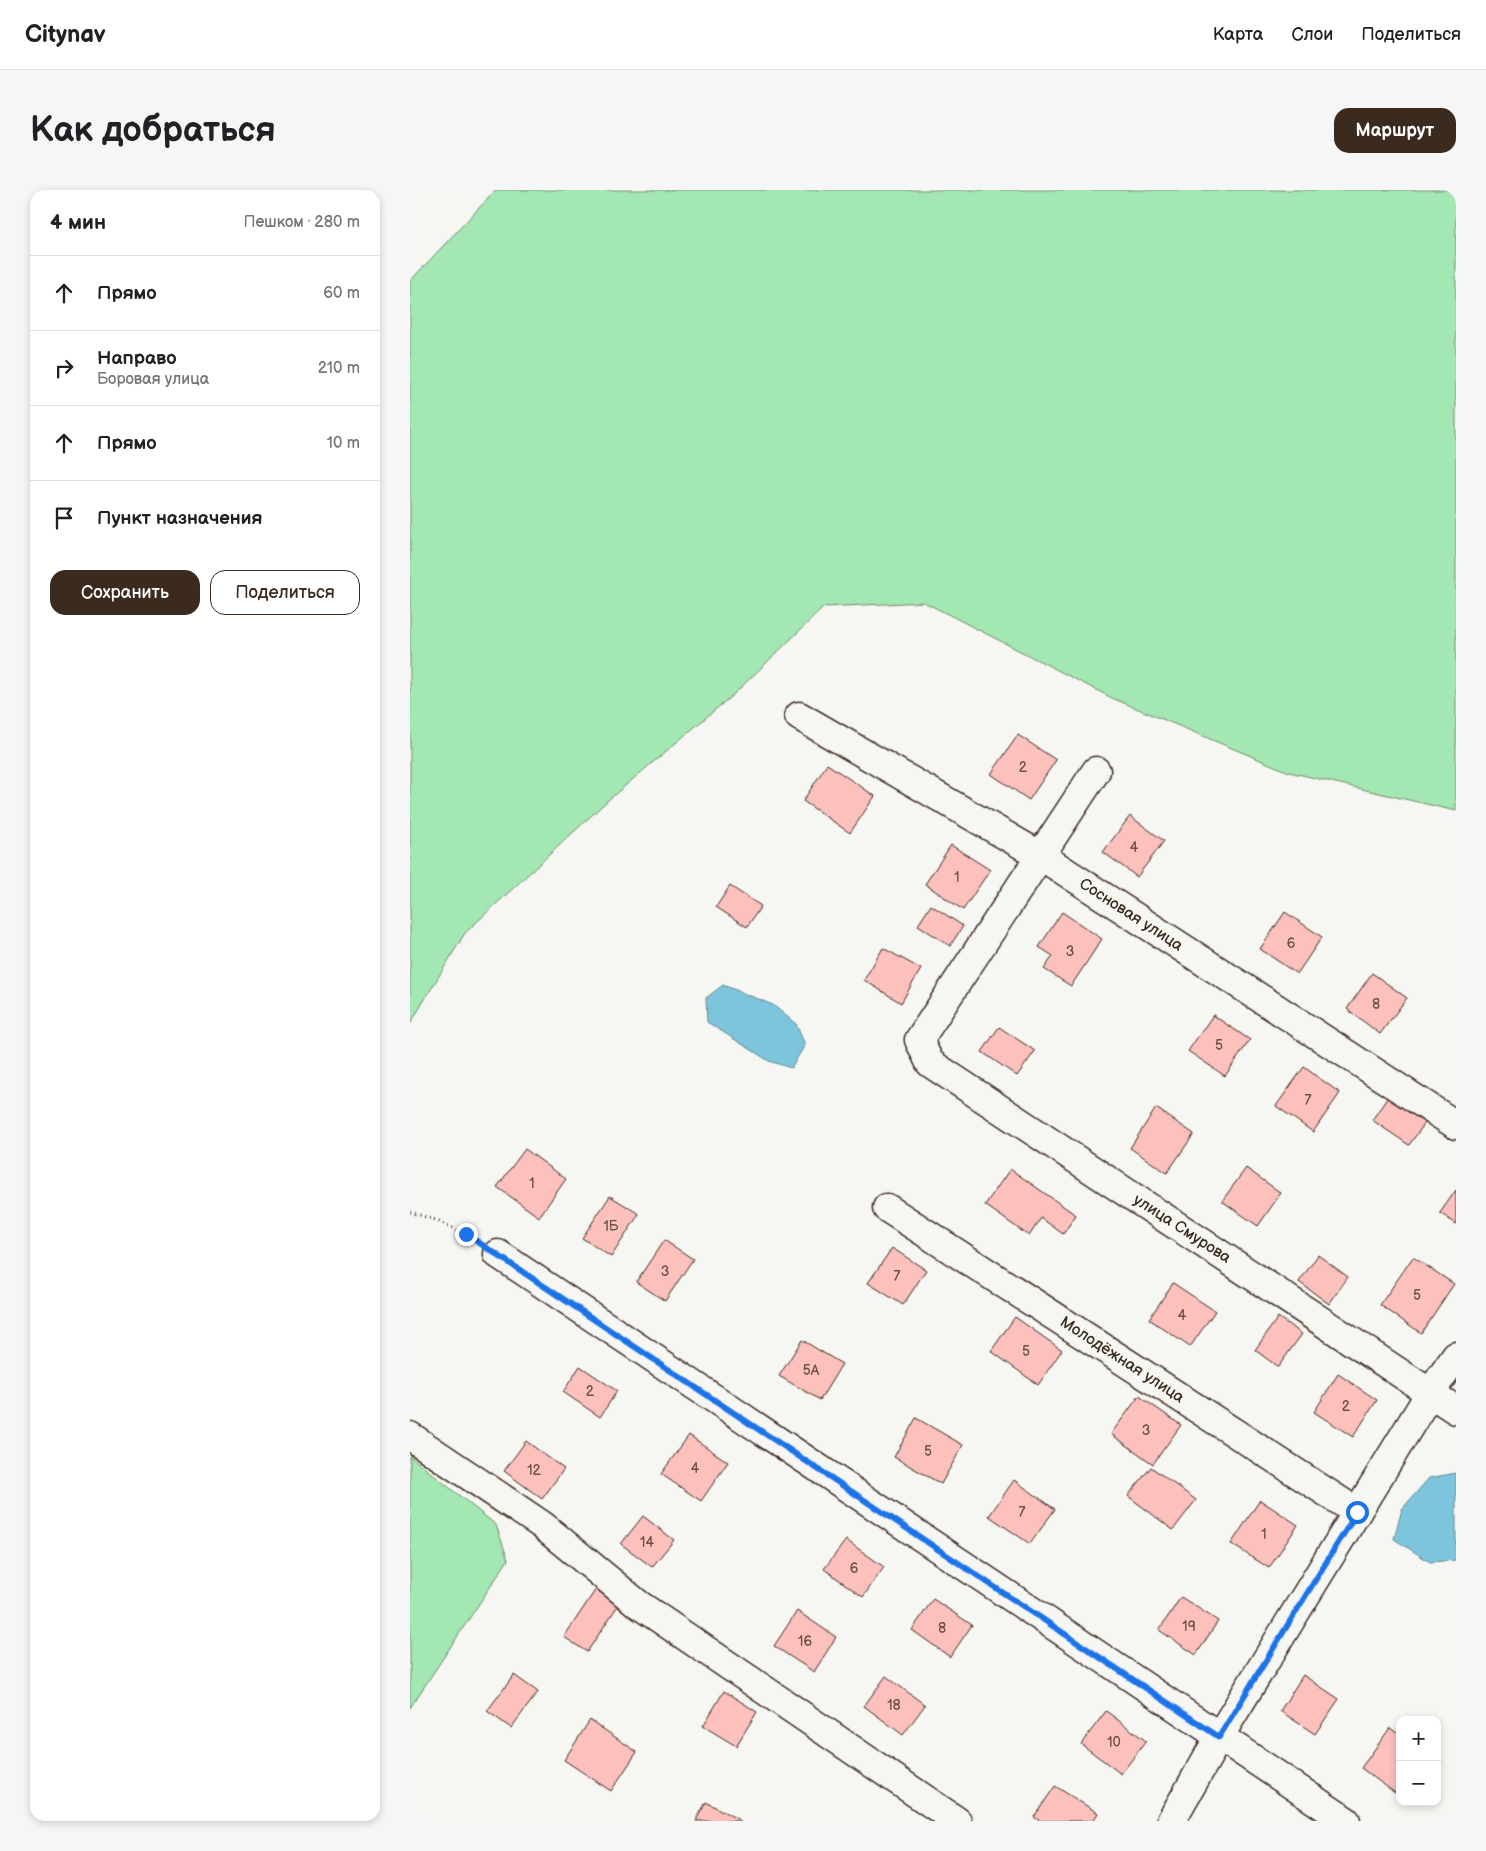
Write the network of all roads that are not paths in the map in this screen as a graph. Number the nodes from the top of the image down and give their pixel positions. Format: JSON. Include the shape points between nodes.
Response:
{"nodes":[{"id":1,"x":800,"y":716,"type":"dead end"},
{"id":2,"x":1096,"y":772,"type":"dead end"},
{"id":3,"x":1040,"y":856,"type":"junction"},
{"id":4,"x":1456,"y":1125,"type":"edge"},
{"id":5,"x":887,"y":1208,"type":"dead end"},
{"id":6,"x":498,"y":1254,"type":"road end"},
{"id":7,"x":1456,"y":1356,"type":"edge"},
{"id":8,"x":1430,"y":1393,"type":"junction"},
{"id":9,"x":1456,"y":1410,"type":"edge"},
{"id":10,"x":410,"y":1436,"type":"edge"},
{"id":11,"x":1357,"y":1512,"type":"junction"},
{"id":12,"x":1219,"y":1737,"type":"junction"},
{"id":13,"x":957,"y":1821,"type":"edge"},
{"id":14,"x":1171,"y":1821,"type":"edge"},
{"id":15,"x":1346,"y":1821,"type":"edge"}],
"edges":[{"from":1,"to":3,"type":"street","name":"Сосновая улица"},
{"from":2,"to":3,"type":"street"},
{"from":3,"to":4,"type":"street","name":"Сосновая улица"},
{"from":3,"to":8,"type":"street","name":"улица Смурова","via":[[919,1040],[930,1063]]},
{"from":5,"to":11,"type":"street","name":"Молодёжная улица"},
{"from":6,"to":12,"type":"street"},
{"from":7,"to":8,"type":"street"},
{"from":8,"to":9,"type":"street","name":"улица Смурова"},
{"from":8,"to":11,"type":"street"},
{"from":10,"to":13,"type":"street","via":[[542,1525],[638,1604]]},
{"from":11,"to":12,"type":"street"},
{"from":12,"to":14,"type":"street"},
{"from":12,"to":15,"type":"street"}]}
